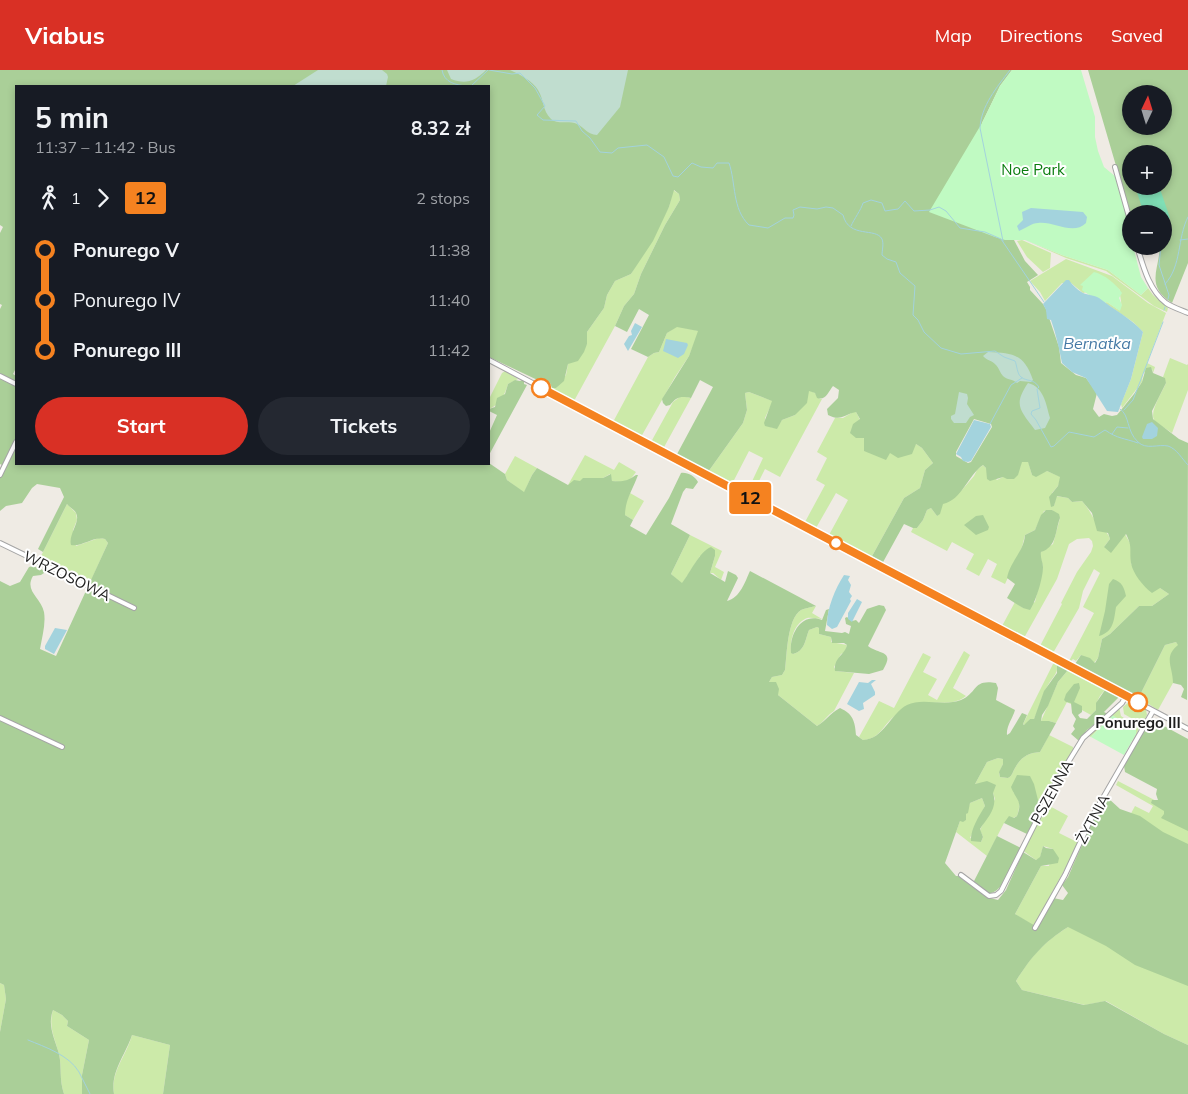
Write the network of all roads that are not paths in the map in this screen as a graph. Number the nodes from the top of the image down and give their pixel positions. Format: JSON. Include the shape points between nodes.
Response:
{"nodes":[{"id":1,"x":1115,"y":166,"type":"dead end"},
{"id":2,"x":1126,"y":205,"type":"edge"},
{"id":3,"x":1140,"y":255,"type":"edge"},
{"id":4,"x":1188,"y":312,"type":"edge"},
{"id":5,"x":490,"y":361,"type":"edge"},
{"id":6,"x":0,"y":376,"type":"edge"},
{"id":7,"x":15,"y":384,"type":"edge"},
{"id":8,"x":15,"y":444,"type":"edge"},
{"id":9,"x":0,"y":475,"type":"edge"},
{"id":10,"x":0,"y":543,"type":"edge"},
{"id":11,"x":134,"y":608,"type":"dead end"},
{"id":12,"x":1126,"y":696,"type":"junction"},
{"id":13,"x":1153,"y":710,"type":"junction"},
{"id":14,"x":0,"y":718,"type":"edge"},
{"id":15,"x":1188,"y":729,"type":"edge"},
{"id":16,"x":62,"y":747,"type":"dead end"},
{"id":17,"x":961,"y":875,"type":"dead end"},
{"id":18,"x":1035,"y":928,"type":"dead end"}],
"edges":[{"from":1,"to":2,"type":"street"},
{"from":3,"to":4,"type":"street","via":[[1156,291],[1168,304]]},
{"from":5,"to":12,"type":"street"},
{"from":6,"to":7,"type":"street"},
{"from":8,"to":9,"type":"street"},
{"from":10,"to":11,"type":"street","name":"WRZOSOWA"},
{"from":12,"to":13,"type":"street"},
{"from":12,"to":17,"type":"street","name":"PSZENNA","via":[[1083,738],[1056,782],[1001,890],[996,895],[985,894]]},
{"from":13,"to":15,"type":"street"},
{"from":13,"to":18,"type":"street","name":"ŻYTNIA","via":[[1092,817]]},
{"from":14,"to":16,"type":"street"}]}
